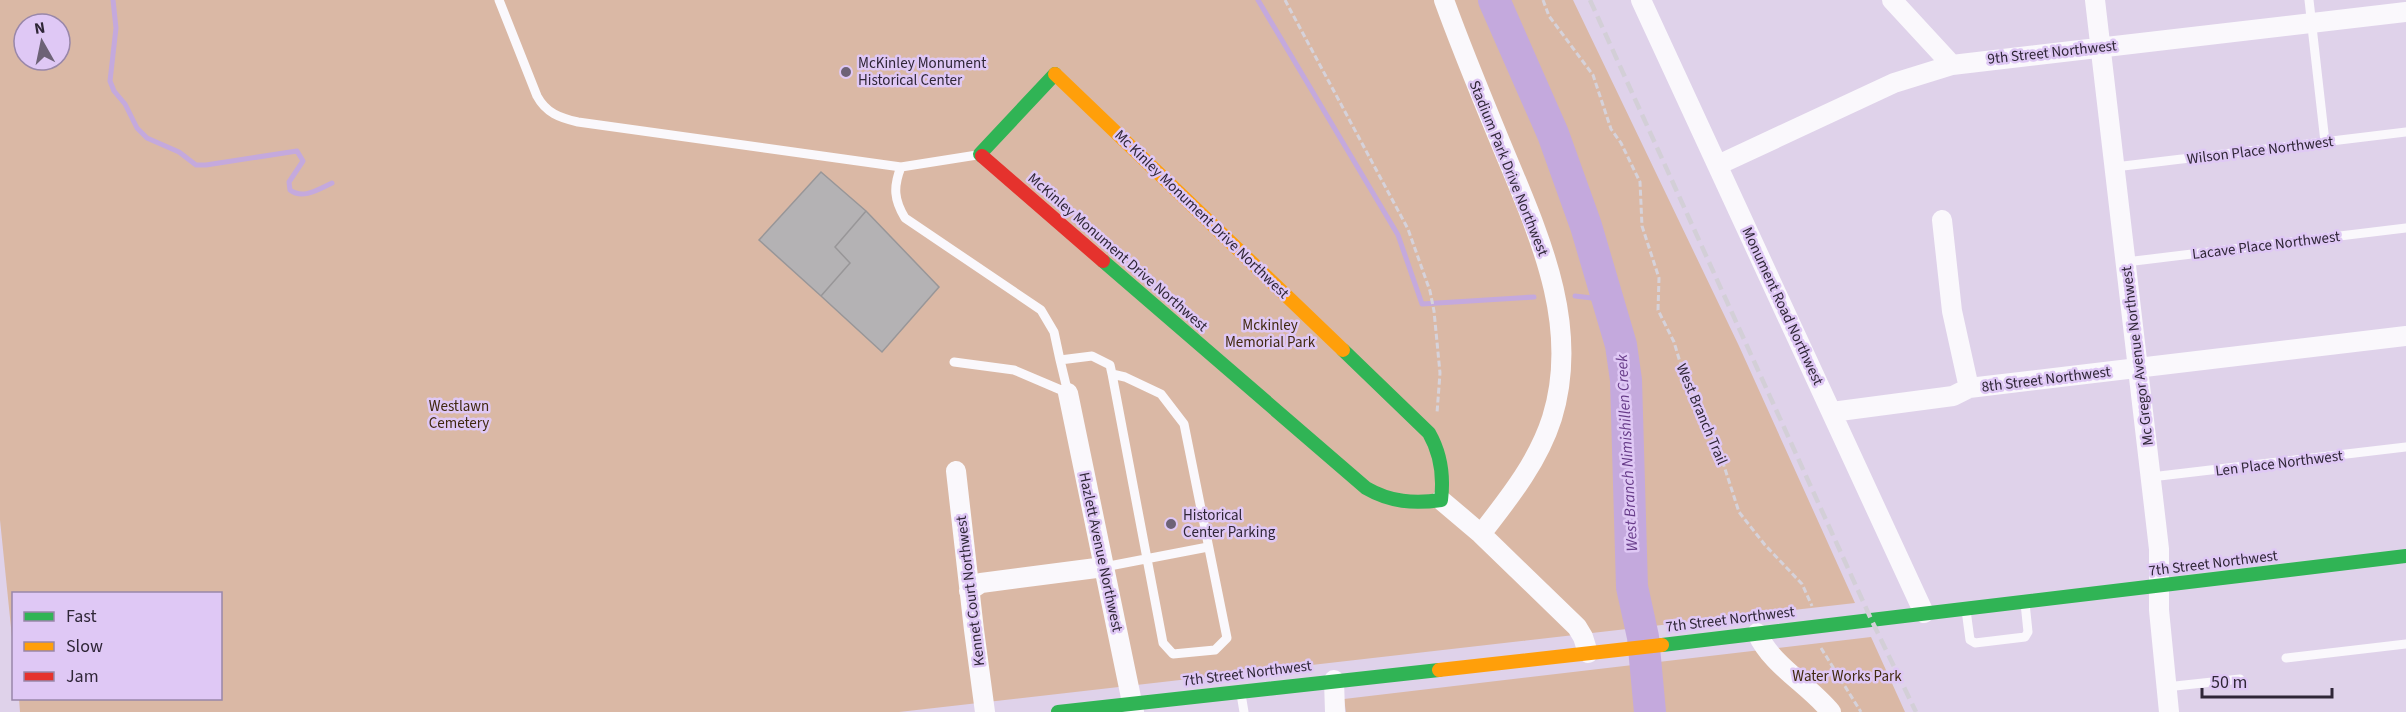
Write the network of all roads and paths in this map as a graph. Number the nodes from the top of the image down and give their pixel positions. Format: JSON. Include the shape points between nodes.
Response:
{"nodes":[{"id":1,"x":499,"y":0,"type":"edge"},
{"id":2,"x":1285,"y":0,"type":"edge"},
{"id":3,"x":1444,"y":0,"type":"edge"},
{"id":4,"x":1544,"y":0,"type":"edge"},
{"id":5,"x":1641,"y":0,"type":"edge"},
{"id":6,"x":1892,"y":0,"type":"edge"},
{"id":7,"x":2095,"y":0,"type":"edge"},
{"id":8,"x":2308,"y":0,"type":"edge"},
{"id":9,"x":2406,"y":12,"type":"edge"},
{"id":10,"x":2311,"y":22,"type":"junction"},
{"id":11,"x":2100,"y":48,"type":"junction"},
{"id":12,"x":1952,"y":65,"type":"junction"},
{"id":13,"x":2406,"y":132,"type":"edge"},
{"id":14,"x":2325,"y":142,"type":"junction"},
{"id":15,"x":980,"y":154,"type":"junction"},
{"id":16,"x":1718,"y":165,"type":"junction"},
{"id":17,"x":901,"y":167,"type":"junction"},
{"id":18,"x":2115,"y":167,"type":"junction"},
{"id":19,"x":1942,"y":220,"type":"dead end"},
{"id":20,"x":2406,"y":228,"type":"edge"},
{"id":21,"x":2126,"y":262,"type":"junction"},
{"id":22,"x":2406,"y":336,"type":"edge"},
{"id":23,"x":1060,"y":360,"type":"junction"},
{"id":24,"x":954,"y":362,"type":"dead end"},
{"id":25,"x":2138,"y":368,"type":"junction"},
{"id":26,"x":1112,"y":375,"type":"junction"},
{"id":27,"x":1969,"y":388,"type":"junction"},
{"id":28,"x":1068,"y":393,"type":"junction"},
{"id":29,"x":1832,"y":412,"type":"junction"},
{"id":30,"x":1429,"y":433,"type":"junction"},
{"id":31,"x":2406,"y":447,"type":"edge"},
{"id":32,"x":956,"y":471,"type":"dead end"},
{"id":33,"x":2151,"y":477,"type":"junction"},
{"id":34,"x":1441,"y":500,"type":"junction"},
{"id":35,"x":1481,"y":534,"type":"junction"},
{"id":36,"x":1208,"y":547,"type":"junction"},
{"id":37,"x":2406,"y":556,"type":"edge"},
{"id":38,"x":1148,"y":559,"type":"junction"},
{"id":39,"x":1104,"y":567,"type":"junction"},
{"id":40,"x":2160,"y":586,"type":"junction"},
{"id":41,"x":969,"y":591,"type":"junction"},
{"id":42,"x":2025,"y":601,"type":"junction"},
{"id":43,"x":1965,"y":608,"type":"junction"},
{"id":44,"x":1924,"y":613,"type":"junction"},
{"id":45,"x":1816,"y":625,"type":"junction"},
{"id":46,"x":1757,"y":633,"type":"junction"},
{"id":47,"x":2406,"y":644,"type":"edge"},
{"id":48,"x":1595,"y":652,"type":"junction"},
{"id":49,"x":2286,"y":658,"type":"dead end"},
{"id":50,"x":2240,"y":679,"type":"dead end"},
{"id":51,"x":1334,"y":680,"type":"junction"},
{"id":52,"x":2166,"y":687,"type":"junction"},
{"id":53,"x":1240,"y":690,"type":"junction"},
{"id":54,"x":1133,"y":707,"type":"edge"},
{"id":55,"x":986,"y":712,"type":"edge"},
{"id":56,"x":1058,"y":712,"type":"edge"},
{"id":57,"x":1244,"y":712,"type":"edge"},
{"id":58,"x":1335,"y":712,"type":"edge"},
{"id":59,"x":1831,"y":712,"type":"edge"},
{"id":60,"x":1861,"y":712,"type":"edge"},
{"id":61,"x":2169,"y":712,"type":"edge"}],
"edges":[{"from":1,"to":17,"type":"lane","via":[[537,96],[557,116]]},
{"from":2,"to":30,"type":"path","via":[[1408,230],[1432,300],[1440,388],[1438,409]]},
{"from":3,"to":35,"type":"street","name":"Stadium Park Drive Northwest","via":[[1536,230],[1551,274],[1562,332],[1556,398],[1545,437],[1515,489]]},
{"from":4,"to":45,"type":"path","name":"West Branch Trail","via":[[1549,16],[1593,75],[1611,129],[1640,182],[1642,226],[1659,278],[1658,310],[1674,342],[1686,382],[1714,435],[1739,512],[1802,584]]},
{"from":5,"to":16,"type":"street","name":"Monument Road Northwest"},
{"from":6,"to":12,"type":"street"},
{"from":7,"to":11,"type":"street","name":"Mc Gregor Avenue Northwest"},
{"from":8,"to":10,"type":"lane"},
{"from":9,"to":10,"type":"street","name":"9th Street Northwest"},
{"from":10,"to":11,"type":"street","name":"9th Street Northwest"},
{"from":10,"to":14,"type":"lane"},
{"from":11,"to":12,"type":"street","name":"9th Street Northwest"},
{"from":11,"to":18,"type":"street","name":"Mc Gregor Avenue Northwest"},
{"from":12,"to":16,"type":"street","name":"9th Street Northwest","via":[[1894,83]]},
{"from":13,"to":14,"type":"lane","name":"Wilson Place Northwest"},
{"from":14,"to":18,"type":"lane","name":"Wilson Place Northwest"},
{"from":15,"to":17,"type":"lane"},
{"from":15,"to":30,"type":"street","name":"Mc Kinley Monument Drive Northwest","via":[[1055,74]]},
{"from":15,"to":34,"type":"street","name":"McKinley Monument Drive Northwest","via":[[1366,488],[1402,503]]},
{"from":16,"to":29,"type":"street","name":"Monument Road Northwest"},
{"from":17,"to":23,"type":"lane","via":[[894,191],[905,218],[1041,310],[1054,332]]},
{"from":18,"to":21,"type":"street","name":"Mc Gregor Avenue Northwest"},
{"from":19,"to":27,"type":"street","via":[[1952,311]]},
{"from":20,"to":21,"type":"lane","name":"Lacave Place Northwest"},
{"from":21,"to":25,"type":"street","name":"Mc Gregor Avenue Northwest"},
{"from":22,"to":25,"type":"street","name":"8th Street Northwest"},
{"from":23,"to":26,"type":"lane","via":[[1092,356],[1110,365]]},
{"from":23,"to":28,"type":"lane"},
{"from":24,"to":28,"type":"lane","via":[[1014,370]]},
{"from":25,"to":27,"type":"street","name":"8th Street Northwest"},
{"from":25,"to":33,"type":"street","name":"Mc Gregor Avenue Northwest"},
{"from":26,"to":36,"type":"lane","via":[[1161,394],[1184,424]]},
{"from":26,"to":38,"type":"lane"},
{"from":27,"to":29,"type":"street","name":"8th Street Northwest","via":[[1953,396]]},
{"from":28,"to":39,"type":"street","name":"Hazlett Avenue Northwest"},
{"from":29,"to":44,"type":"street","name":"Monument Road Northwest"},
{"from":30,"to":34,"type":"street","name":"Mc Kinley Monument Drive Northwest","via":[[1441,460]]},
{"from":31,"to":33,"type":"lane","name":"Len Place Northwest"},
{"from":32,"to":41,"type":"street","name":"Kennet Court Northwest"},
{"from":33,"to":40,"type":"street","name":"Mc Gregor Avenue Northwest"},
{"from":34,"to":35,"type":"street"},
{"from":35,"to":48,"type":"street","via":[[1577,627]]},
{"from":36,"to":38,"type":"lane"},
{"from":36,"to":38,"type":"lane","via":[[1227,638],[1215,650],[1173,654],[1163,643]]},
{"from":37,"to":40,"type":"street","name":"7th Street Northwest"},
{"from":38,"to":39,"type":"lane"},
{"from":39,"to":41,"type":"street","via":[[981,583]]},
{"from":39,"to":54,"type":"street","name":"Hazlett Avenue Northwest"},
{"from":40,"to":42,"type":"street","name":"7th Street Northwest"},
{"from":40,"to":52,"type":"street","name":"Mc Gregor Avenue Northwest"},
{"from":41,"to":55,"type":"street","name":"Kennet Court Northwest"},
{"from":42,"to":43,"type":"street","name":"7th Street Northwest"},
{"from":42,"to":43,"type":"lane","via":[[2025,637],[1975,643],[1970,640]]},
{"from":43,"to":44,"type":"street","name":"7th Street Northwest"},
{"from":44,"to":45,"type":"street","name":"7th Street Northwest"},
{"from":45,"to":46,"type":"street","name":"7th Street Northwest"},
{"from":45,"to":60,"type":"path","name":"West Branch Trail","via":[[1820,647]]},
{"from":46,"to":48,"type":"street","name":"7th Street Northwest"},
{"from":46,"to":59,"type":"street","via":[[1763,647]]},
{"from":47,"to":49,"type":"lane"},
{"from":48,"to":51,"type":"street","name":"7th Street Northwest"},
{"from":50,"to":52,"type":"lane"},
{"from":51,"to":53,"type":"street","name":"7th Street Northwest"},
{"from":51,"to":58,"type":"street"},
{"from":52,"to":61,"type":"street","name":"Mc Gregor Avenue Northwest"},
{"from":53,"to":54,"type":"street","name":"7th Street Northwest"},
{"from":53,"to":57,"type":"lane"},
{"from":54,"to":56,"type":"street","name":"7th Street Northwest"}]}
